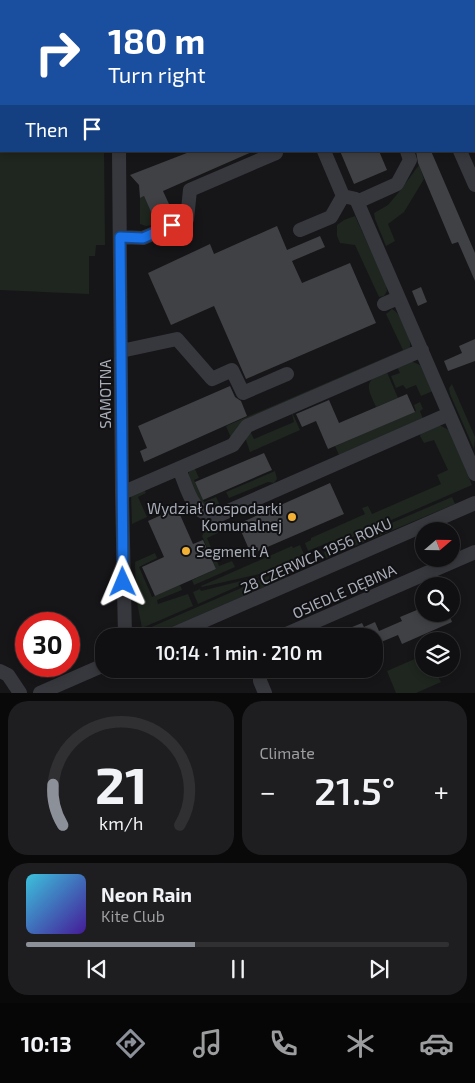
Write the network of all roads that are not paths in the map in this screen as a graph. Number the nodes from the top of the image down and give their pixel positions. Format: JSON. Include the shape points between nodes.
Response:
{"nodes":[{"id":1,"x":119,"y":152,"type":"edge"},
{"id":2,"x":276,"y":152,"type":"dead end"},
{"id":3,"x":324,"y":152,"type":"edge"},
{"id":4,"x":406,"y":152,"type":"edge"},
{"id":5,"x":460,"y":152,"type":"edge"},
{"id":6,"x":475,"y":185,"type":"edge"},
{"id":7,"x":343,"y":196,"type":"junction"},
{"id":8,"x":357,"y":202,"type":"junction"},
{"id":9,"x":300,"y":230,"type":"dead end"},
{"id":10,"x":120,"y":237,"type":"junction"},
{"id":11,"x":398,"y":298,"type":"junction"},
{"id":12,"x":384,"y":304,"type":"dead end"},
{"id":13,"x":422,"y":350,"type":"junction"},
{"id":14,"x":121,"y":352,"type":"junction"},
{"id":15,"x":287,"y":374,"type":"dead end"},
{"id":16,"x":449,"y":414,"type":"junction"},
{"id":17,"x":179,"y":468,"type":"junction"},
{"id":18,"x":475,"y":474,"type":"edge"},
{"id":19,"x":122,"y":493,"type":"junction"},
{"id":20,"x":475,"y":503,"type":"edge"},
{"id":21,"x":475,"y":552,"type":"edge"},
{"id":22,"x":126,"y":628,"type":"edge"},
{"id":23,"x":188,"y":628,"type":"edge"},
{"id":24,"x":300,"y":628,"type":"edge"},
{"id":25,"x":95,"y":669,"type":"edge"},
{"id":26,"x":0,"y":671,"type":"edge"},
{"id":27,"x":260,"y":678,"type":"edge"},
{"id":28,"x":20,"y":693,"type":"edge"},
{"id":29,"x":40,"y":693,"type":"edge"},
{"id":30,"x":266,"y":693,"type":"edge"}],
"edges":[{"from":1,"to":10,"type":"street","name":"SAMOTNA"},
{"from":2,"to":10,"type":"street","via":[[190,190],[187,219],[143,238]]},
{"from":3,"to":7,"type":"street"},
{"from":4,"to":8,"type":"street","via":[[410,160],[397,184]]},
{"from":5,"to":6,"type":"street"},
{"from":7,"to":8,"type":"street"},
{"from":7,"to":9,"type":"street","via":[[331,216]]},
{"from":8,"to":11,"type":"street"},
{"from":10,"to":14,"type":"street","name":"SAMOTNA"},
{"from":11,"to":12,"type":"street"},
{"from":11,"to":13,"type":"street"},
{"from":13,"to":16,"type":"street"},
{"from":13,"to":17,"type":"street","via":[[248,426],[233,445]]},
{"from":14,"to":15,"type":"street","via":[[177,339],[212,379],[232,370],[243,393]]},
{"from":14,"to":19,"type":"street","name":"SAMOTNA"},
{"from":16,"to":17,"type":"street","via":[[217,516],[207,516],[197,510]]},
{"from":16,"to":18,"type":"street"},
{"from":17,"to":19,"type":"street"},
{"from":19,"to":22,"type":"street","name":"SAMOTNA"},
{"from":20,"to":23,"type":"street","name":"28 CZERWCA 1956 ROKU"},
{"from":21,"to":24,"type":"street","name":"OSIEDLE DĘBINA"},
{"from":25,"to":29,"type":"street"},
{"from":26,"to":28,"type":"street","via":[[8,675]]},
{"from":27,"to":30,"type":"street"}]}
